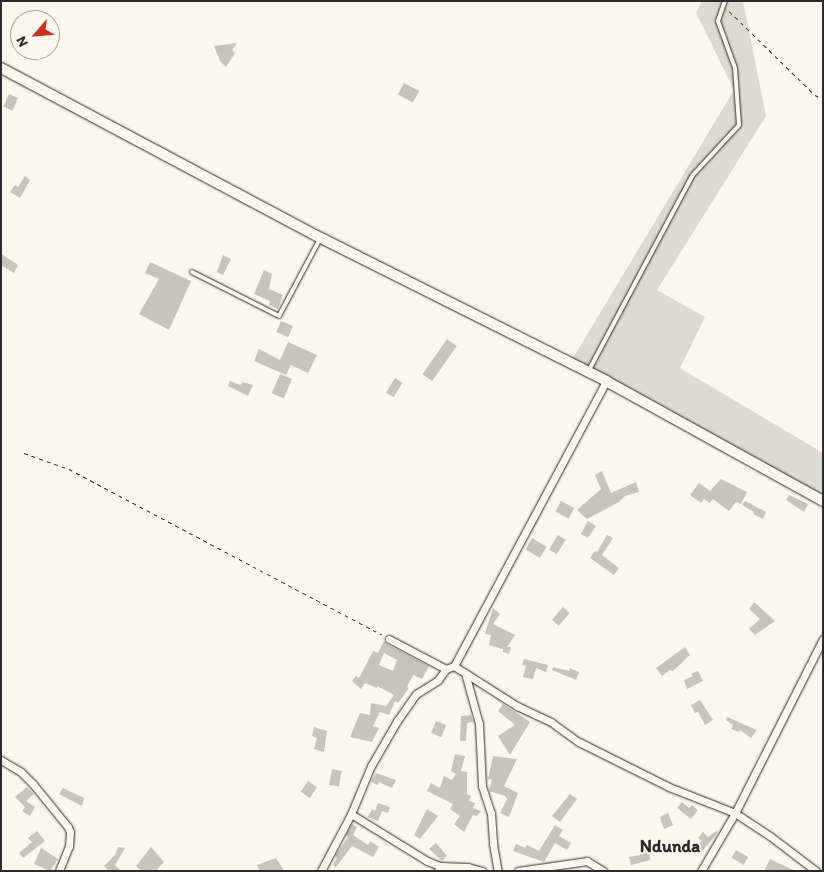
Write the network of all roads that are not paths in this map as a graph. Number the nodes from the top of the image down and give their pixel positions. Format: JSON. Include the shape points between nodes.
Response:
{"nodes":[{"id":1,"x":724,"y":4,"type":"edge"},
{"id":2,"x":1,"y":68,"type":"edge"},
{"id":3,"x":321,"y":238,"type":"junction"},
{"id":4,"x":192,"y":272,"type":"dead end"},
{"id":5,"x":588,"y":372,"type":"junction"},
{"id":6,"x":606,"y":381,"type":"junction"},
{"id":7,"x":823,"y":501,"type":"edge"},
{"id":8,"x":389,"y":639,"type":"road end"},
{"id":9,"x":823,"y":639,"type":"edge"},
{"id":10,"x":454,"y":666,"type":"junction"},
{"id":11,"x":446,"y":669,"type":"junction"},
{"id":12,"x":465,"y":673,"type":"junction"},
{"id":13,"x":1,"y":760,"type":"edge"},
{"id":14,"x":735,"y":813,"type":"junction"},
{"id":15,"x":351,"y":814,"type":"junction"},
{"id":16,"x":439,"y":868,"type":"edge"},
{"id":17,"x":59,"y":871,"type":"edge"},
{"id":18,"x":321,"y":871,"type":"edge"},
{"id":19,"x":482,"y":871,"type":"edge"},
{"id":20,"x":498,"y":871,"type":"edge"},
{"id":21,"x":518,"y":871,"type":"edge"},
{"id":22,"x":602,"y":871,"type":"edge"},
{"id":23,"x":701,"y":871,"type":"edge"},
{"id":24,"x":816,"y":871,"type":"edge"}],
"edges":[{"from":1,"to":5,"type":"lane","via":[[718,21],[735,68],[739,124],[692,176]]},
{"from":2,"to":3,"type":"main road"},
{"from":3,"to":4,"type":"lane","via":[[280,316]]},
{"from":3,"to":5,"type":"main road"},
{"from":5,"to":6,"type":"main road"},
{"from":6,"to":7,"type":"main road"},
{"from":6,"to":10,"type":"street"},
{"from":8,"to":11,"type":"street"},
{"from":9,"to":14,"type":"street"},
{"from":10,"to":11,"type":"street"},
{"from":10,"to":12,"type":"street"},
{"from":11,"to":15,"type":"street","via":[[438,680],[416,694],[397,721],[371,766]]},
{"from":12,"to":14,"type":"street","via":[[517,706],[551,722],[579,742],[669,788]]},
{"from":12,"to":20,"type":"street","via":[[479,724],[482,786],[491,813]]},
{"from":13,"to":17,"type":"street","via":[[33,784],[68,827],[69,846]]},
{"from":14,"to":23,"type":"street"},
{"from":14,"to":24,"type":"street"},
{"from":15,"to":16,"type":"street"},
{"from":15,"to":18,"type":"street"},
{"from":16,"to":19,"type":"street","via":[[468,867]]},
{"from":21,"to":22,"type":"street","via":[[586,861]]}]}
